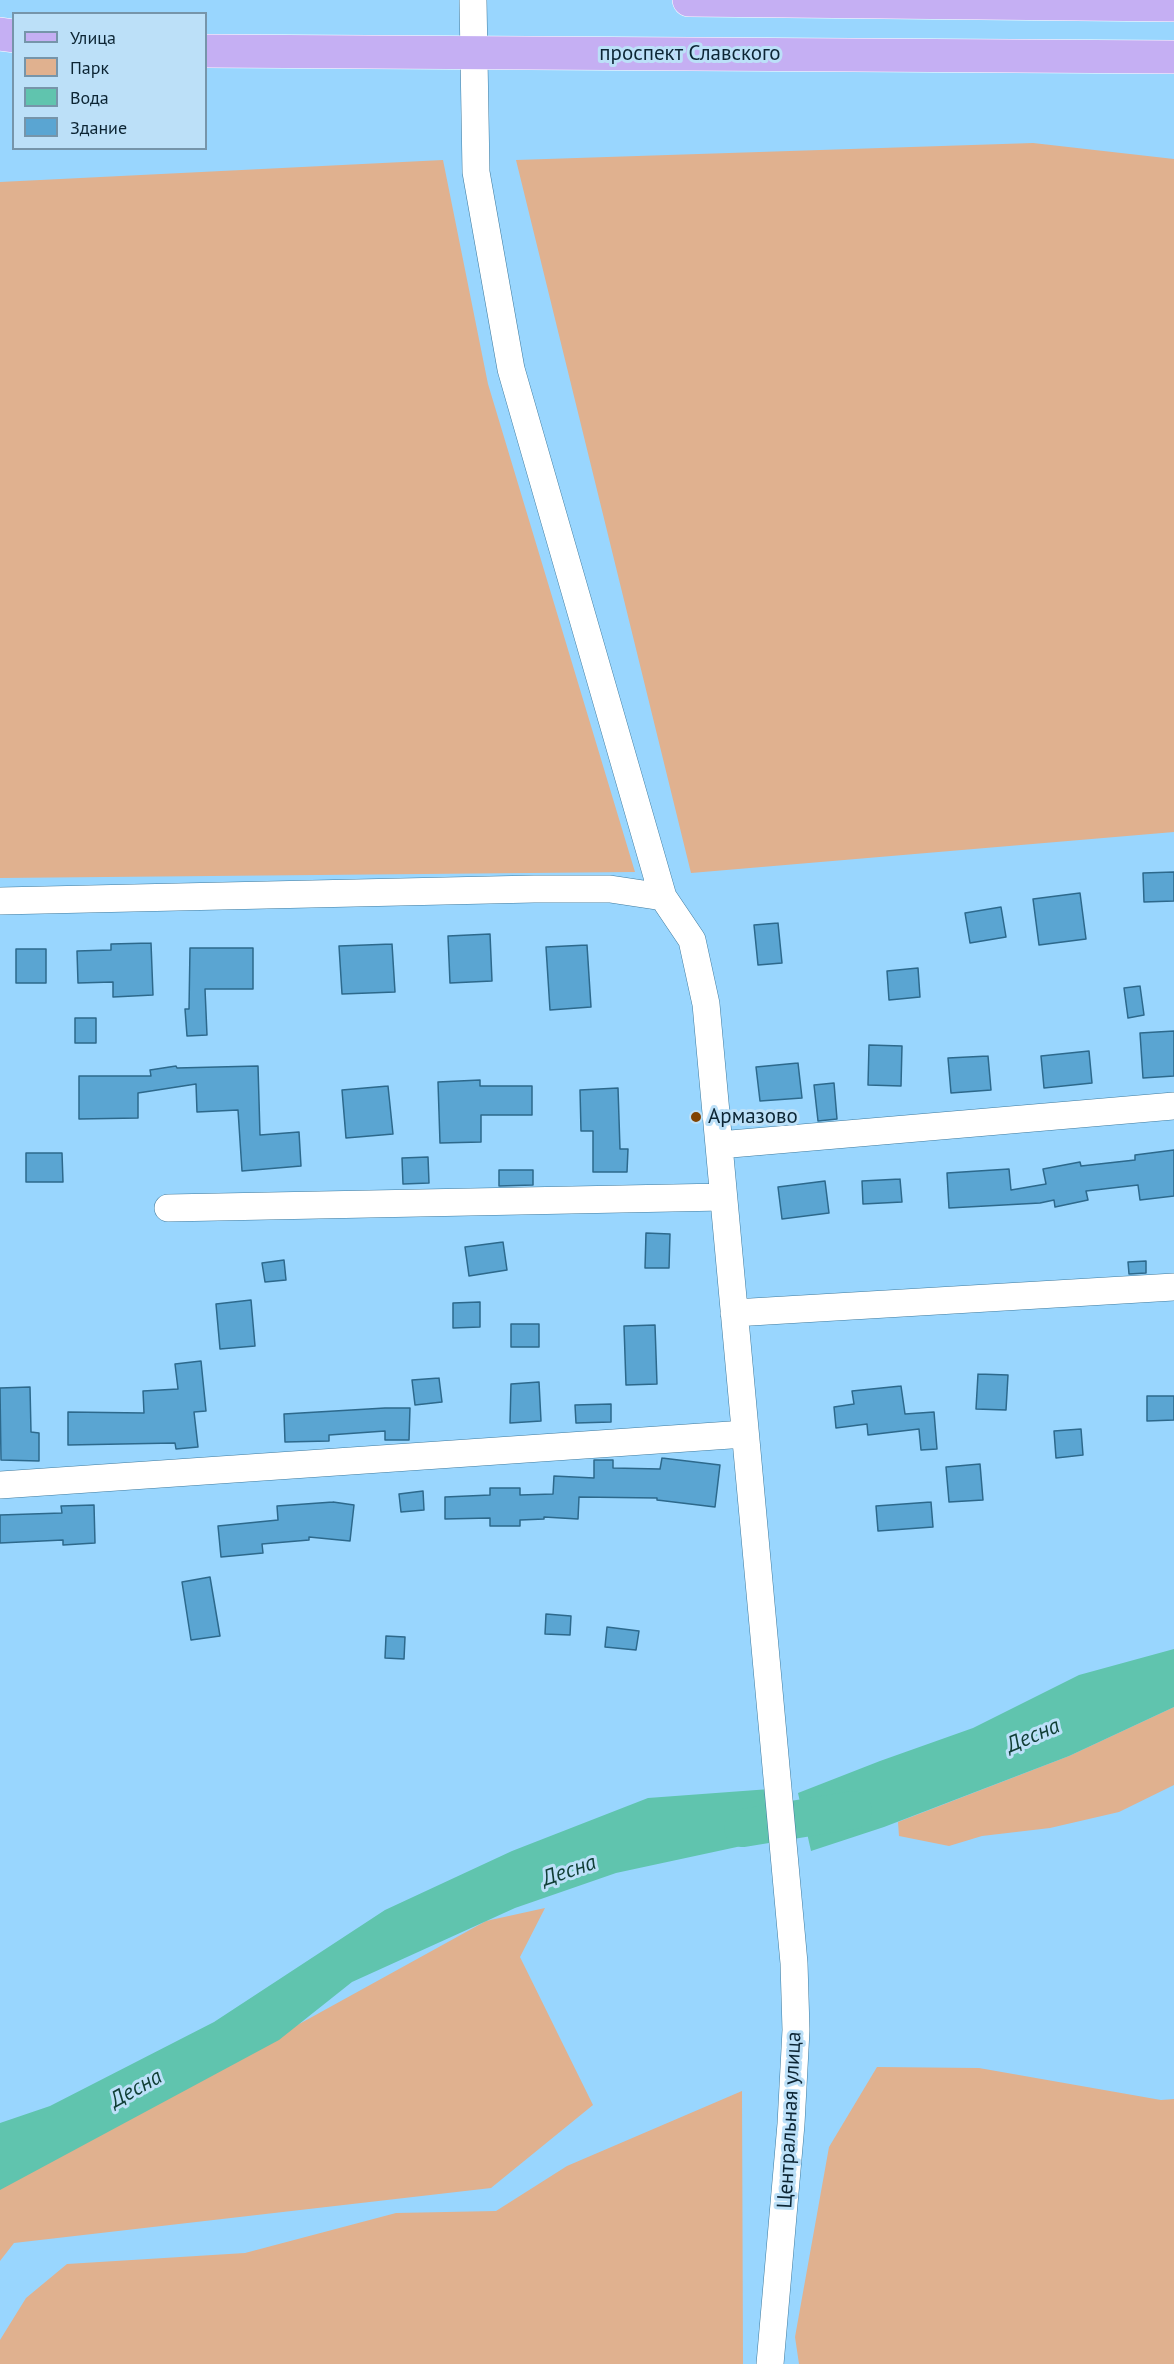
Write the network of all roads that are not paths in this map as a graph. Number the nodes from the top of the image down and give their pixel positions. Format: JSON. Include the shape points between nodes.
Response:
{"nodes":[{"id":1,"x":473,"y":0,"type":"edge"},
{"id":2,"x":689,"y":0,"type":"edge"},
{"id":3,"x":1174,"y":5,"type":"edge"},
{"id":4,"x":207,"y":51,"type":"edge"},
{"id":5,"x":475,"y":52,"type":"junction"},
{"id":6,"x":1174,"y":57,"type":"edge"},
{"id":7,"x":663,"y":897,"type":"junction"},
{"id":8,"x":0,"y":902,"type":"edge"},
{"id":9,"x":1174,"y":1106,"type":"edge"},
{"id":10,"x":719,"y":1144,"type":"junction"},
{"id":11,"x":723,"y":1197,"type":"junction"},
{"id":12,"x":168,"y":1208,"type":"dead end"},
{"id":13,"x":1174,"y":1287,"type":"edge"},
{"id":14,"x":734,"y":1313,"type":"junction"},
{"id":15,"x":745,"y":1434,"type":"junction"},
{"id":16,"x":0,"y":1485,"type":"edge"},
{"id":17,"x":770,"y":2364,"type":"edge"}],
"edges":[{"from":1,"to":5,"type":"street","name":"Центральная улица"},
{"from":2,"to":3,"type":"main road"},
{"from":4,"to":5,"type":"main road","name":"проспект Славского"},
{"from":5,"to":6,"type":"main road","name":"проспект Славского"},
{"from":5,"to":7,"type":"street","name":"Центральная улица","via":[[476,172],[511,369]]},
{"from":7,"to":8,"type":"street","via":[[610,889],[534,889]]},
{"from":7,"to":10,"type":"street","name":"Центральная улица","via":[[692,940],[706,1004]]},
{"from":9,"to":10,"type":"street"},
{"from":10,"to":11,"type":"street","name":"Центральная улица"},
{"from":11,"to":12,"type":"street"},
{"from":11,"to":14,"type":"street","name":"Центральная улица"},
{"from":13,"to":14,"type":"street"},
{"from":14,"to":15,"type":"street","name":"Центральная улица"},
{"from":15,"to":16,"type":"street"},
{"from":15,"to":17,"type":"street","name":"Центральная улица","via":[[794,1963],[796,2030],[788,2172]]}]}
